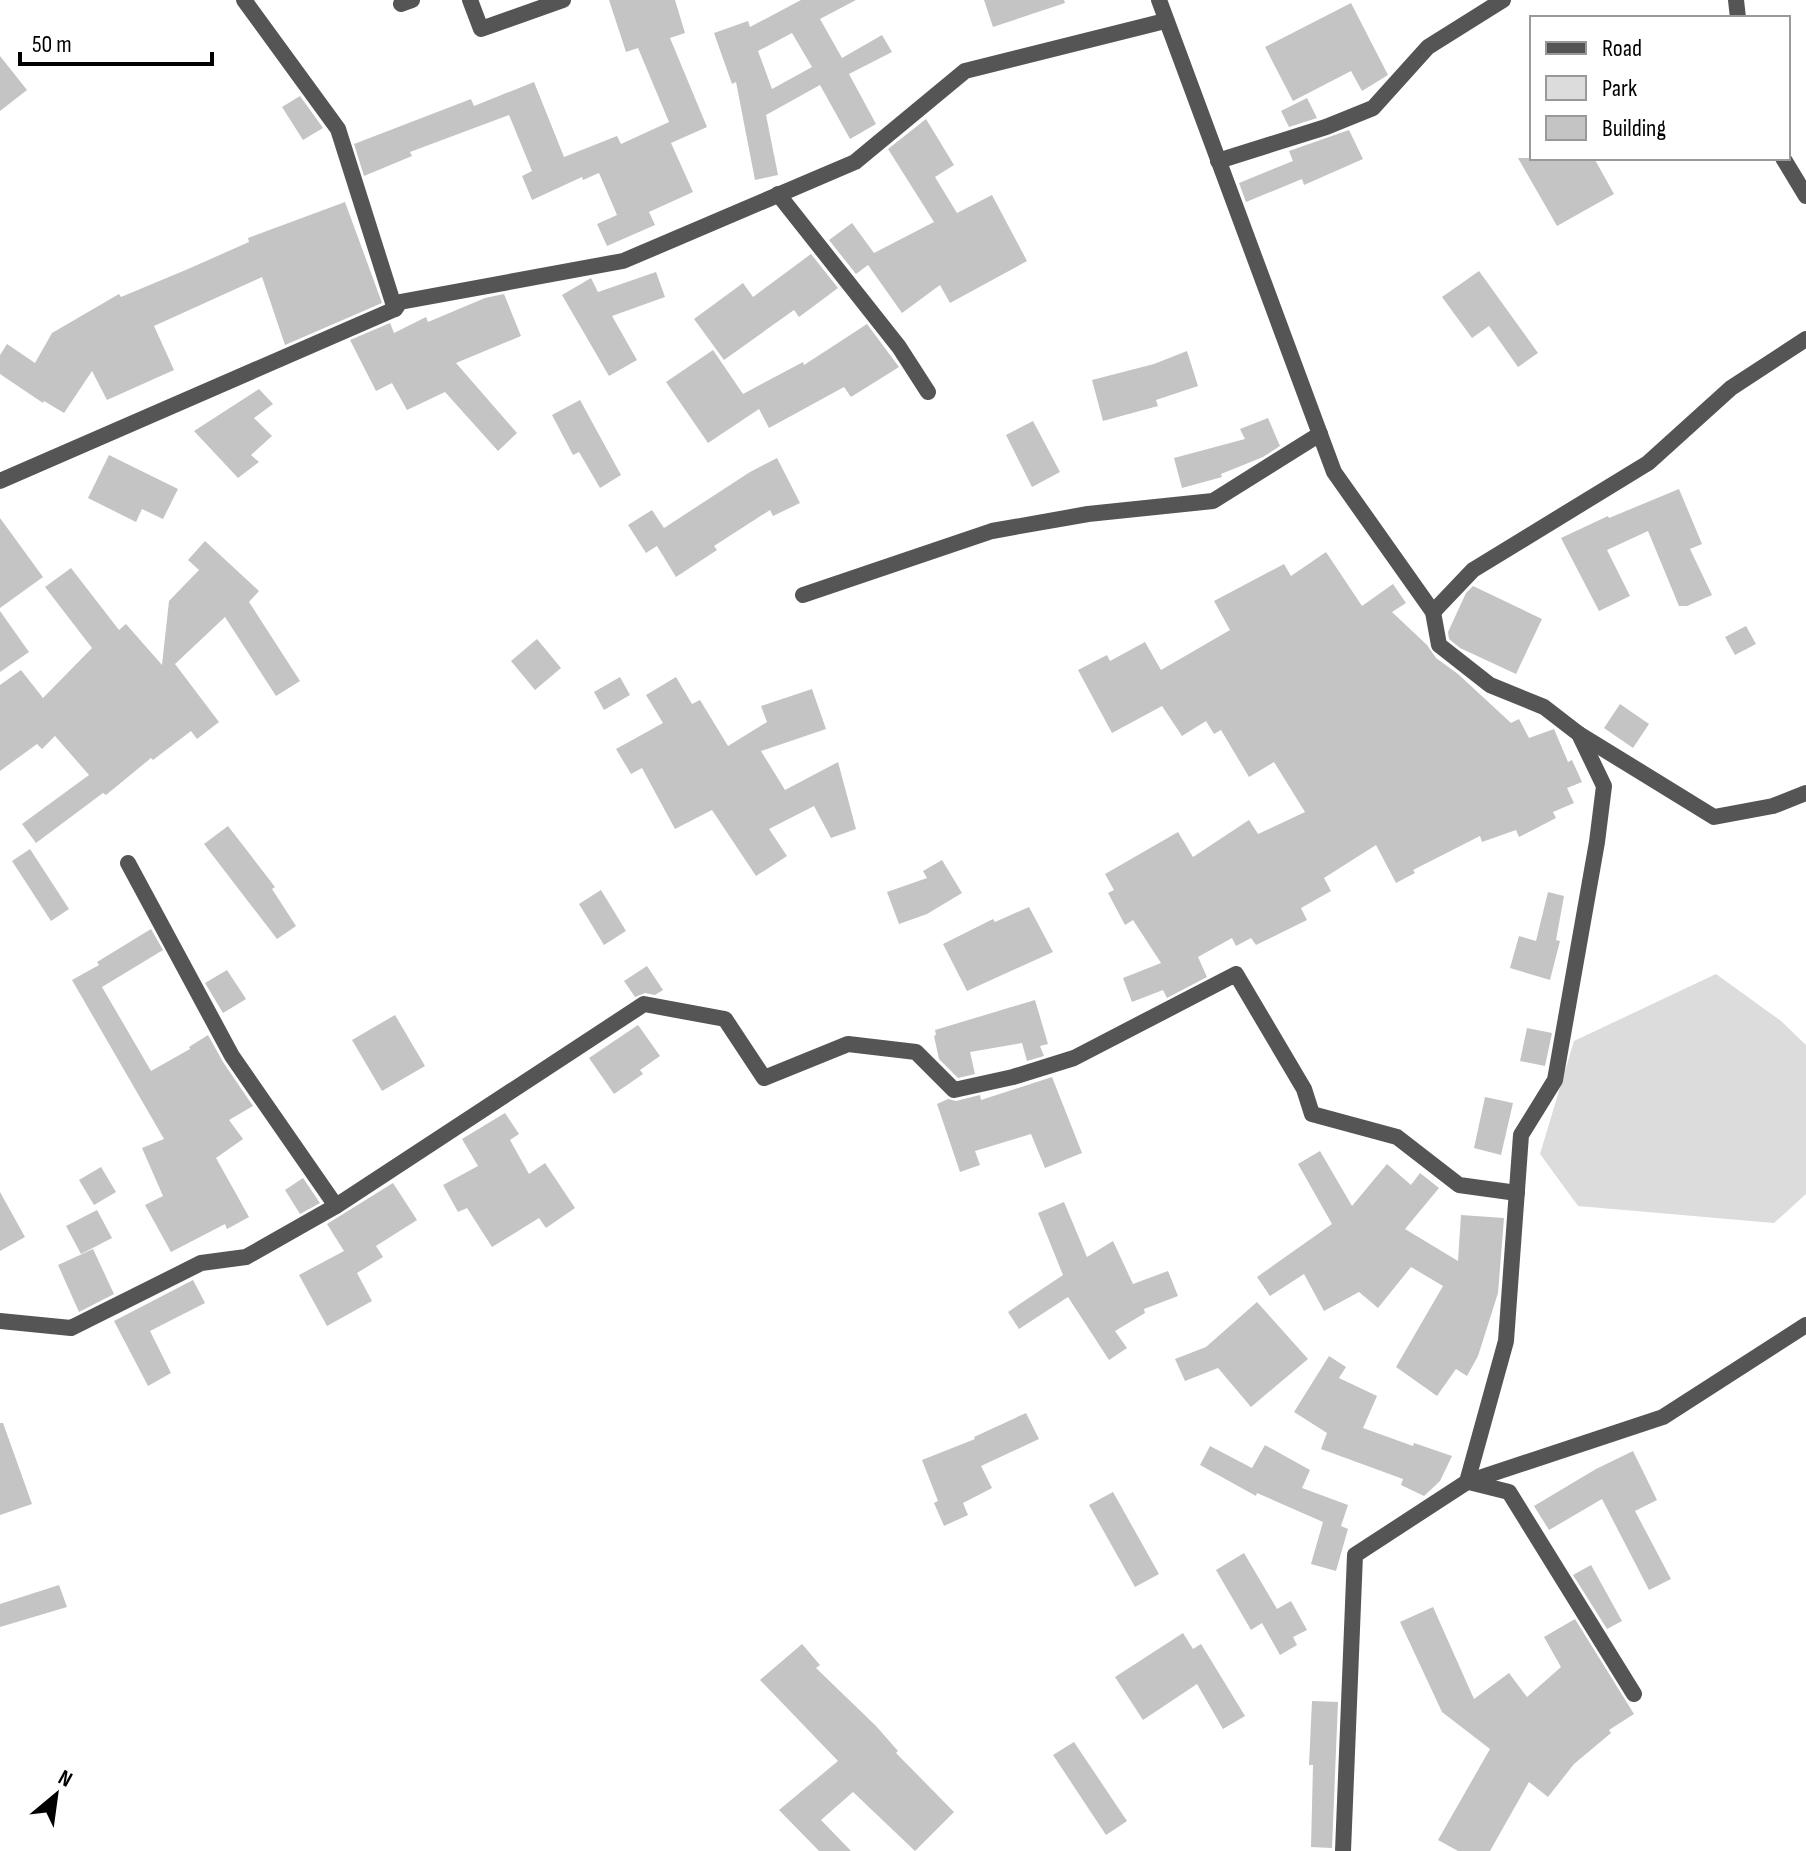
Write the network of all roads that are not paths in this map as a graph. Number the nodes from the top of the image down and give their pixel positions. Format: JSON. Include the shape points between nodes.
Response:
{"nodes":[{"id":1,"x":244,"y":0,"type":"edge"},
{"id":2,"x":470,"y":0,"type":"edge"},
{"id":3,"x":563,"y":0,"type":"edge"},
{"id":4,"x":1159,"y":0,"type":"edge"},
{"id":5,"x":1503,"y":0,"type":"edge"},
{"id":6,"x":1165,"y":21,"type":"junction"},
{"id":7,"x":1784,"y":160,"type":"edge"},
{"id":8,"x":1218,"y":161,"type":"junction"},
{"id":9,"x":778,"y":194,"type":"junction"},
{"id":10,"x":1806,"y":196,"type":"edge"},
{"id":11,"x":395,"y":309,"type":"junction"},
{"id":12,"x":1806,"y":339,"type":"edge"},
{"id":13,"x":928,"y":392,"type":"dead end"},
{"id":14,"x":1320,"y":434,"type":"junction"},
{"id":15,"x":0,"y":481,"type":"edge"},
{"id":16,"x":803,"y":595,"type":"dead end"},
{"id":17,"x":1433,"y":612,"type":"junction"},
{"id":18,"x":1579,"y":734,"type":"junction"},
{"id":19,"x":1806,"y":793,"type":"edge"},
{"id":20,"x":128,"y":863,"type":"dead end"},
{"id":21,"x":1517,"y":1193,"type":"junction"},
{"id":22,"x":336,"y":1206,"type":"junction"},
{"id":23,"x":0,"y":1321,"type":"edge"},
{"id":24,"x":1806,"y":1325,"type":"edge"},
{"id":25,"x":1467,"y":1482,"type":"junction"},
{"id":26,"x":1634,"y":1694,"type":"dead end"},
{"id":27,"x":1343,"y":1851,"type":"edge"}],
"edges":[{"from":1,"to":11,"type":"street","via":[[338,129]]},
{"from":2,"to":3,"type":"street","via":[[481,29]]},
{"from":4,"to":6,"type":"street"},
{"from":5,"to":8,"type":"street","via":[[1428,47],[1373,108]]},
{"from":6,"to":8,"type":"street"},
{"from":6,"to":9,"type":"street","via":[[965,71],[855,162]]},
{"from":7,"to":10,"type":"street"},
{"from":8,"to":14,"type":"street"},
{"from":9,"to":11,"type":"street","via":[[623,261],[400,302]]},
{"from":9,"to":13,"type":"street","via":[[899,347]]},
{"from":11,"to":15,"type":"street"},
{"from":12,"to":17,"type":"street","via":[[1731,388],[1648,463],[1473,570]]},
{"from":14,"to":16,"type":"street","via":[[1213,501],[992,531]]},
{"from":14,"to":17,"type":"street","via":[[1334,472]]},
{"from":17,"to":18,"type":"street","via":[[1439,645],[1490,685],[1544,707]]},
{"from":18,"to":19,"type":"street","via":[[1714,817],[1773,806]]},
{"from":18,"to":21,"type":"street","via":[[1604,786],[1597,842],[1555,1080],[1521,1135]]},
{"from":20,"to":22,"type":"street","via":[[232,1056]]},
{"from":21,"to":22,"type":"street","via":[[1459,1185],[1397,1137],[1312,1114],[1304,1089],[1236,974],[1074,1058],[954,1090],[916,1052],[848,1044],[764,1078],[725,1019],[644,1004]]},
{"from":21,"to":25,"type":"street","via":[[1506,1341]]},
{"from":22,"to":23,"type":"street","via":[[246,1257],[201,1263],[71,1328]]},
{"from":24,"to":25,"type":"street","via":[[1663,1417]]},
{"from":25,"to":26,"type":"street","via":[[1509,1492]]},
{"from":25,"to":27,"type":"street","via":[[1355,1555]]}]}
